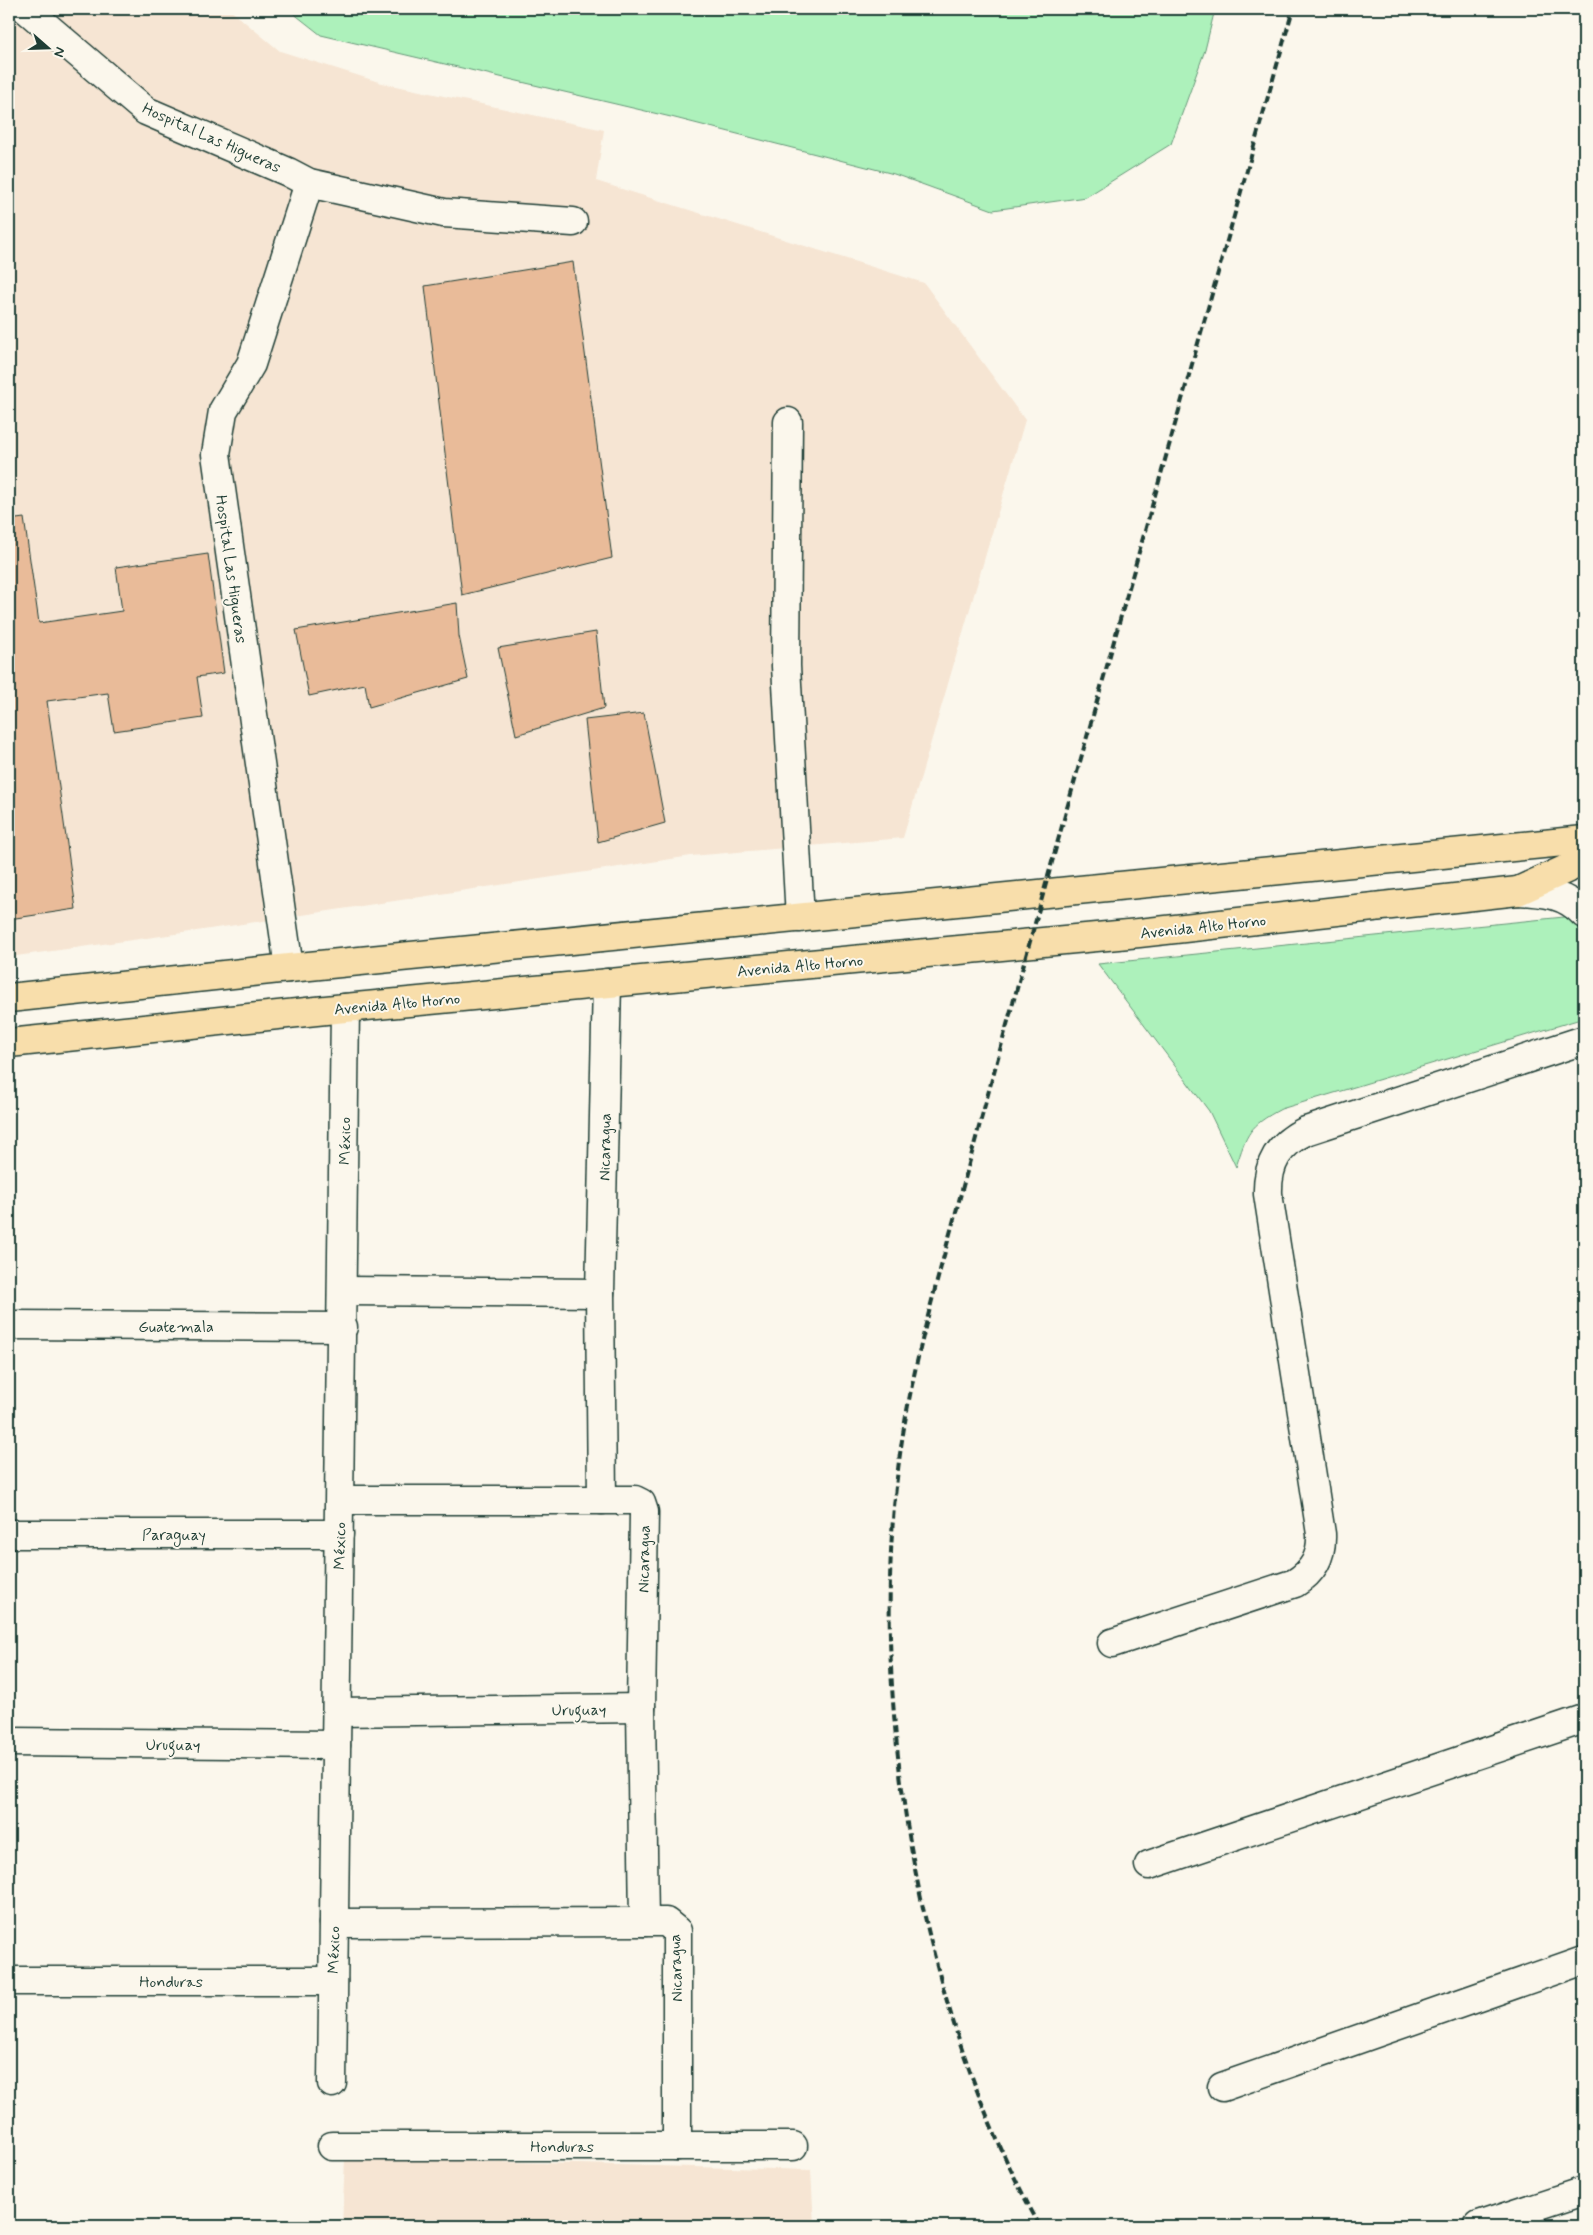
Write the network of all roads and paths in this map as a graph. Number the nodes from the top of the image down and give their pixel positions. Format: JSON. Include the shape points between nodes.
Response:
{"nodes":[{"id":1,"x":26,"y":9,"type":"edge"},
{"id":2,"x":310,"y":184,"type":"junction"},
{"id":3,"x":573,"y":222,"type":"dead end"},
{"id":4,"x":788,"y":422,"type":"dead end"},
{"id":5,"x":1584,"y":840,"type":"edge"},
{"id":6,"x":1584,"y":861,"type":"edge"},
{"id":7,"x":1518,"y":891,"type":"junction"},
{"id":8,"x":1584,"y":914,"type":"edge"},
{"id":9,"x":800,"y":918,"type":"junction"},
{"id":10,"x":290,"y":968,"type":"junction"},
{"id":11,"x":608,"y":983,"type":"junction"},
{"id":12,"x":9,"y":998,"type":"edge"},
{"id":13,"x":345,"y":1008,"type":"junction"},
{"id":14,"x":1584,"y":1040,"type":"edge"},
{"id":15,"x":9,"y":1043,"type":"edge"},
{"id":16,"x":343,"y":1290,"type":"junction"},
{"id":17,"x":600,"y":1293,"type":"junction"},
{"id":18,"x":9,"y":1325,"type":"edge"},
{"id":19,"x":343,"y":1327,"type":"junction"},
{"id":20,"x":340,"y":1500,"type":"junction"},
{"id":21,"x":602,"y":1500,"type":"junction"},
{"id":22,"x":9,"y":1534,"type":"edge"},
{"id":23,"x":340,"y":1534,"type":"junction"},
{"id":24,"x":1112,"y":1642,"type":"dead end"},
{"id":25,"x":642,"y":1708,"type":"junction"},
{"id":26,"x":337,"y":1712,"type":"junction"},
{"id":27,"x":1584,"y":1719,"type":"edge"},
{"id":28,"x":9,"y":1742,"type":"edge"},
{"id":29,"x":336,"y":1745,"type":"junction"},
{"id":30,"x":1149,"y":1866,"type":"dead end"},
{"id":31,"x":644,"y":1922,"type":"junction"},
{"id":32,"x":334,"y":1923,"type":"junction"},
{"id":33,"x":1584,"y":1960,"type":"edge"},
{"id":34,"x":9,"y":1981,"type":"edge"},
{"id":35,"x":333,"y":1982,"type":"junction"},
{"id":36,"x":332,"y":2083,"type":"dead end"},
{"id":37,"x":1222,"y":2087,"type":"dead end"},
{"id":38,"x":332,"y":2146,"type":"dead end"},
{"id":39,"x":677,"y":2146,"type":"junction"},
{"id":40,"x":792,"y":2146,"type":"dead end"},
{"id":41,"x":1584,"y":2191,"type":"edge"},
{"id":42,"x":1478,"y":2226,"type":"edge"}],
"edges":[{"from":1,"to":2,"type":"street","name":"Hospital Las Higueras","via":[[146,111]]},
{"from":2,"to":3,"type":"street","name":"Hospital Las Higueras","via":[[444,212]]},
{"from":2,"to":10,"type":"street","name":"Hospital Las Higueras","via":[[251,364],[223,411],[216,454]]},
{"from":4,"to":9,"type":"street","via":[[786,666]]},
{"from":5,"to":9,"type":"main road"},
{"from":6,"to":7,"type":"main road","name":"Avenida Alto Horno"},
{"from":7,"to":8,"type":"street","via":[[1551,894],[1574,904]]},
{"from":7,"to":11,"type":"main road","name":"Avenida Alto Horno","via":[[1139,933]]},
{"from":9,"to":10,"type":"main road"},
{"from":10,"to":12,"type":"main road"},
{"from":11,"to":13,"type":"main road","name":"Avenida Alto Horno"},
{"from":11,"to":17,"type":"street","name":"Nicaragua"},
{"from":13,"to":15,"type":"main road","name":"Avenida Alto Horno"},
{"from":13,"to":16,"type":"street","name":"México"},
{"from":14,"to":24,"type":"street","via":[[1306,1131],[1294,1137],[1275,1155],[1267,1180],[1268,1194],[1321,1534],[1319,1557],[1305,1577],[1295,1583]]},
{"from":16,"to":17,"type":"street"},
{"from":16,"to":19,"type":"street","name":"México"},
{"from":17,"to":21,"type":"street","name":"Nicaragua"},
{"from":18,"to":19,"type":"street","name":"Guatemala"},
{"from":19,"to":20,"type":"street","name":"México"},
{"from":20,"to":21,"type":"street"},
{"from":20,"to":23,"type":"street","name":"México"},
{"from":21,"to":25,"type":"street","name":"Nicaragua","via":[[635,1500],[644,1512]]},
{"from":22,"to":23,"type":"street","name":"Paraguay"},
{"from":23,"to":26,"type":"street","name":"México"},
{"from":25,"to":26,"type":"street","name":"Uruguay"},
{"from":25,"to":31,"type":"street","name":"Nicaragua"},
{"from":26,"to":29,"type":"street","name":"México"},
{"from":27,"to":30,"type":"street"},
{"from":28,"to":29,"type":"street","name":"Uruguay"},
{"from":29,"to":32,"type":"street","name":"México"},
{"from":31,"to":32,"type":"street"},
{"from":31,"to":39,"type":"street","name":"Nicaragua","via":[[666,1922],[677,1930]]},
{"from":32,"to":35,"type":"street","name":"México"},
{"from":33,"to":37,"type":"street"},
{"from":34,"to":35,"type":"street","name":"Honduras"},
{"from":35,"to":36,"type":"street","name":"México"},
{"from":38,"to":39,"type":"street","name":"Honduras"},
{"from":39,"to":40,"type":"street","name":"Honduras"},
{"from":41,"to":42,"type":"street"}]}
